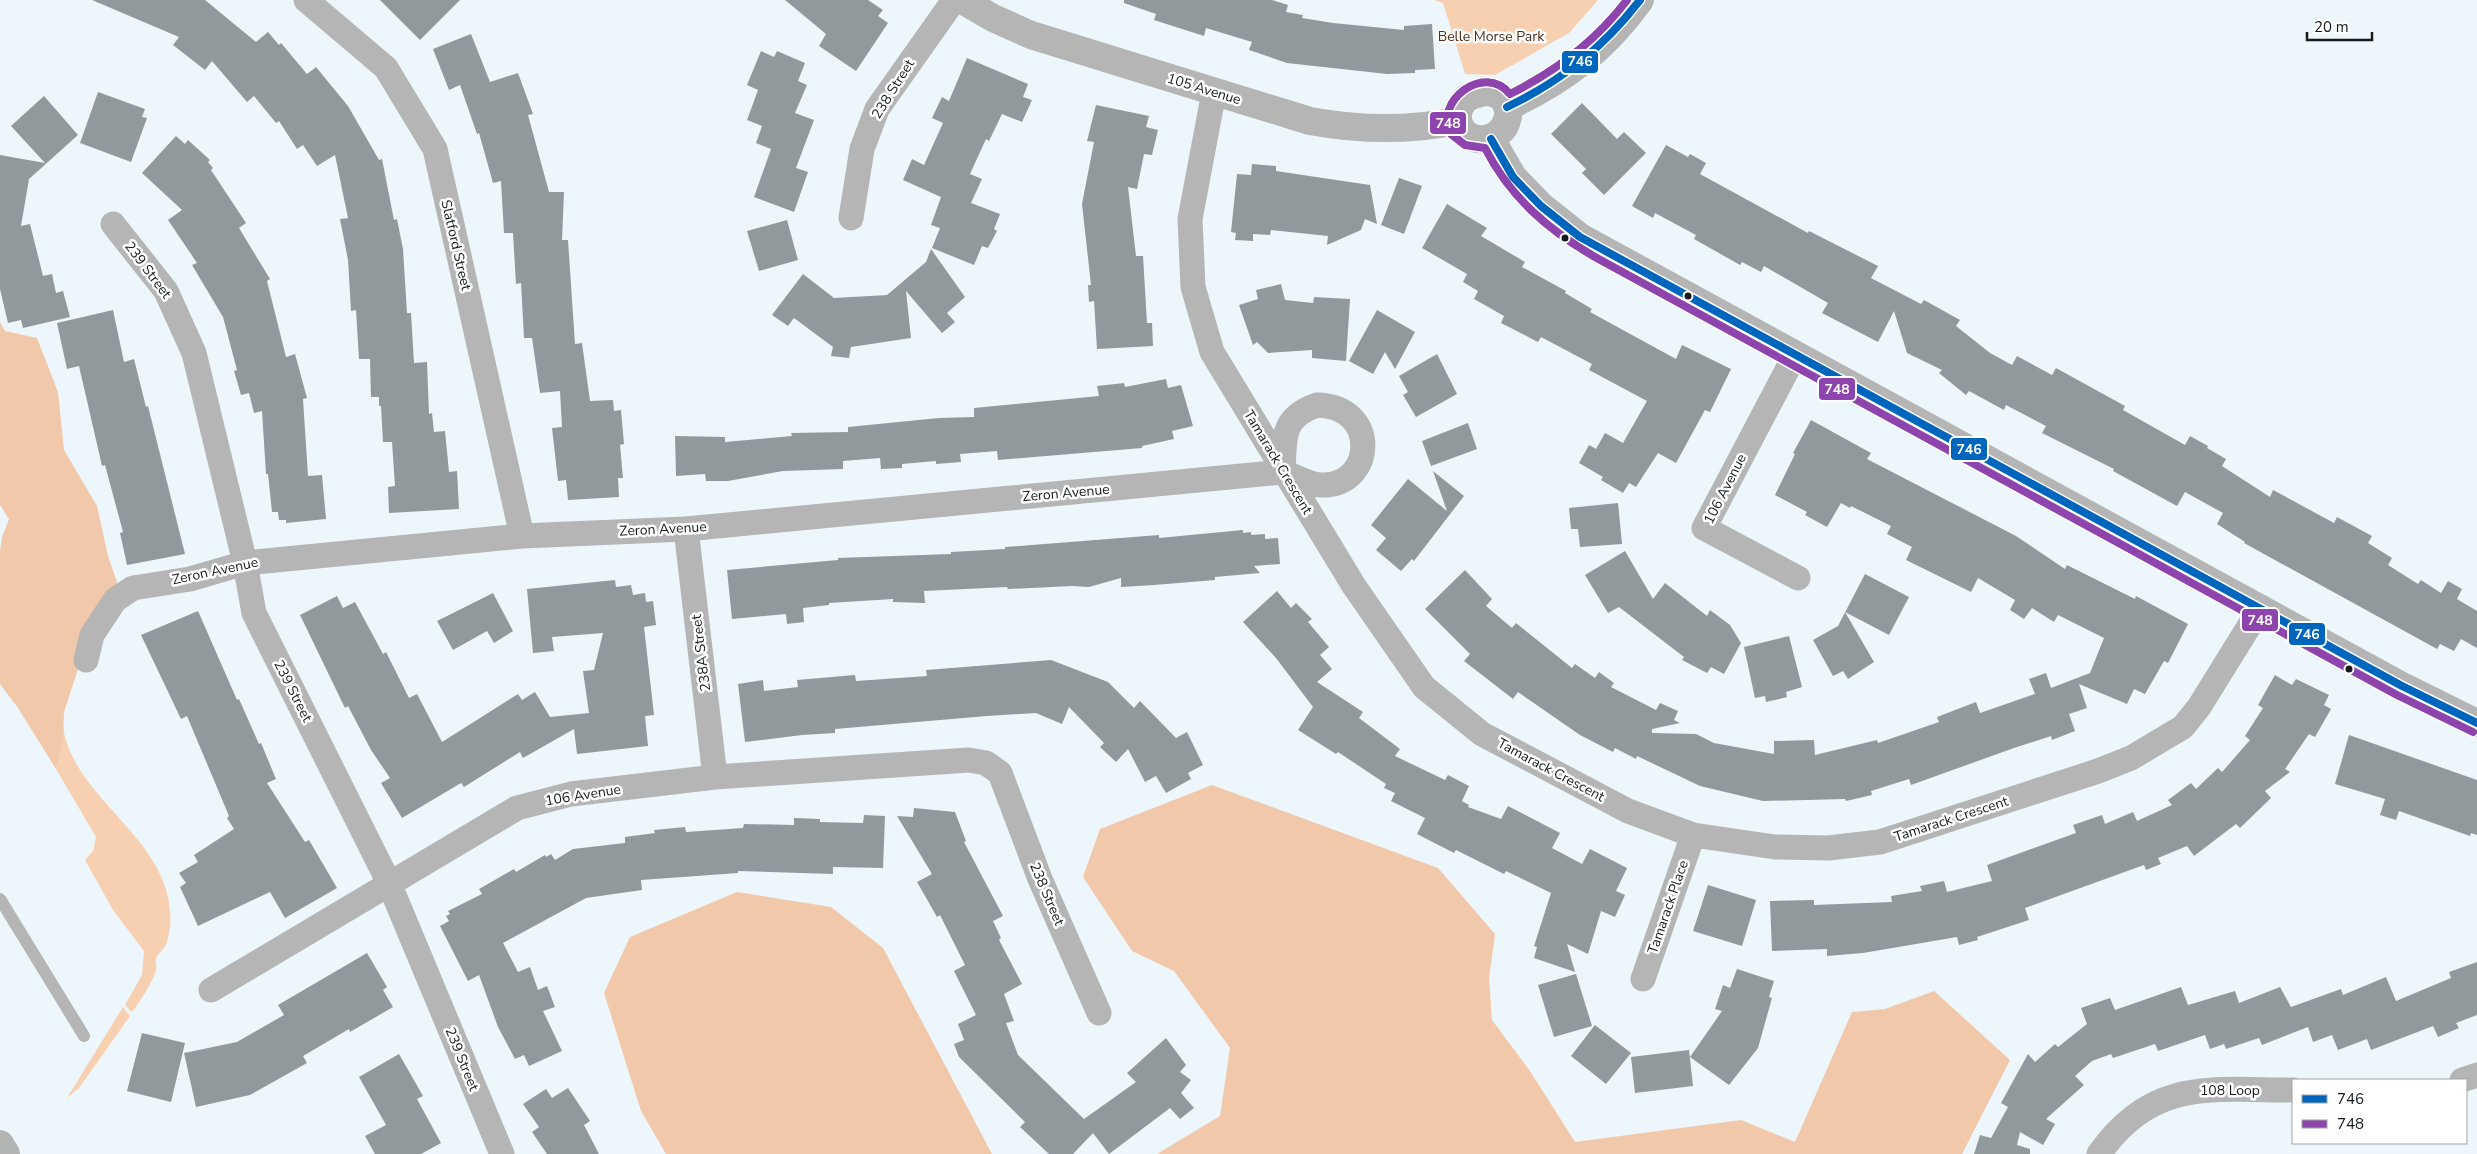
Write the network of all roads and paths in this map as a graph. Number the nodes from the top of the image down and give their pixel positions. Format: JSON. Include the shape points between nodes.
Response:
{"nodes":[{"id":1,"x":306,"y":0,"type":"edge"},
{"id":2,"x":954,"y":0,"type":"edge"},
{"id":3,"x":962,"y":0,"type":"edge"},
{"id":4,"x":1640,"y":0,"type":"edge"},
{"id":5,"x":1214,"y":92,"type":"junction"},
{"id":6,"x":1507,"y":107,"type":"junction"},
{"id":7,"x":1457,"y":121,"type":"junction"},
{"id":8,"x":1491,"y":139,"type":"junction"},
{"id":9,"x":851,"y":218,"type":"dead end"},
{"id":10,"x":113,"y":224,"type":"dead end"},
{"id":11,"x":1795,"y":355,"type":"junction"},
{"id":12,"x":1284,"y":472,"type":"junction"},
{"id":13,"x":686,"y":529,"type":"junction"},
{"id":14,"x":522,"y":536,"type":"junction"},
{"id":15,"x":245,"y":562,"type":"junction"},
{"id":16,"x":1798,"y":578,"type":"dead end"},
{"id":17,"x":2261,"y":607,"type":"junction"},
{"id":18,"x":86,"y":660,"type":"dead end"},
{"id":19,"x":2477,"y":723,"type":"edge"},
{"id":20,"x":1000,"y":773,"type":"joint"},
{"id":21,"x":715,"y":777,"type":"junction"},
{"id":22,"x":1693,"y":835,"type":"junction"},
{"id":23,"x":389,"y":883,"type":"junction"},
{"id":24,"x":0,"y":899,"type":"edge"},
{"id":25,"x":1644,"y":979,"type":"dead end"},
{"id":26,"x":211,"y":990,"type":"dead end"},
{"id":27,"x":1099,"y":1013,"type":"dead end"},
{"id":28,"x":84,"y":1036,"type":"dead end"},
{"id":29,"x":2477,"y":1075,"type":"edge"},
{"id":30,"x":2465,"y":1079,"type":"edge"},
{"id":31,"x":2292,"y":1090,"type":"edge"},
{"id":32,"x":0,"y":1144,"type":"edge"},
{"id":33,"x":6,"y":1154,"type":"edge"},
{"id":34,"x":502,"y":1154,"type":"edge"},
{"id":35,"x":2099,"y":1154,"type":"edge"}],
"edges":[{"from":1,"to":14,"type":"street","name":"Slatford Street","via":[[386,68],[434,148]]},
{"from":2,"to":9,"type":"street","name":"238 Street","via":[[877,109],[862,149]]},
{"from":3,"to":5,"type":"street","name":"105 Avenue","via":[[1031,35]]},
{"from":4,"to":6,"type":"street","via":[[1609,37],[1573,70],[1544,90]]},
{"from":5,"to":7,"type":"street","name":"105 Avenue","via":[[1298,118],[1348,127],[1402,128]]},
{"from":5,"to":12,"type":"street","name":"Tamarack Crescent","via":[[1190,219],[1193,287],[1212,352]]},
{"from":6,"to":7,"type":"street","via":[[1501,96],[1493,92],[1472,95],[1464,100]]},
{"from":6,"to":8,"type":"street","via":[[1505,125]]},
{"from":7,"to":8,"type":"street","via":[[1470,137]]},
{"from":8,"to":11,"type":"street","via":[[1513,177],[1571,231]]},
{"from":10,"to":15,"type":"street","name":"239 Street","via":[[166,291],[194,353]]},
{"from":11,"to":16,"type":"street","name":"106 Avenue","via":[[1704,528]]},
{"from":11,"to":17,"type":"street"},
{"from":12,"to":13,"type":"street","name":"Zeron Avenue"},
{"from":12,"to":22,"type":"street","name":"Tamarack Crescent","via":[[1354,586],[1424,687],[1482,734],[1628,811]]},
{"from":13,"to":14,"type":"street","name":"Zeron Avenue"},
{"from":13,"to":21,"type":"street","name":"238A Street"},
{"from":14,"to":15,"type":"street","name":"Zeron Avenue"},
{"from":15,"to":18,"type":"street","name":"Zeron Avenue","via":[[190,579],[133,588],[116,600],[92,635]]},
{"from":15,"to":23,"type":"street","name":"239 Street","via":[[254,613]]},
{"from":17,"to":19,"type":"street","via":[[2402,686]]},
{"from":17,"to":22,"type":"street","name":"Tamarack Crescent","via":[[2199,708],[2183,727],[2123,762],[1880,842],[1828,848],[1775,847]]},
{"from":20,"to":21,"type":"street","name":"106 Avenue","via":[[986,762],[969,760]]},
{"from":20,"to":27,"type":"street","name":"238 Street","via":[[1040,879]]},
{"from":21,"to":23,"type":"street","name":"106 Avenue","via":[[571,794],[517,808]]},
{"from":22,"to":25,"type":"street","name":"Tamarack Place"},
{"from":23,"to":26,"type":"street","name":"106 Avenue"},
{"from":23,"to":34,"type":"street","name":"239 Street"},
{"from":24,"to":28,"type":"lane"},
{"from":29,"to":30,"type":"street"},
{"from":31,"to":35,"type":"street","name":"108 Loop","via":[[2193,1090],[2163,1098],[2130,1118]]},
{"from":32,"to":33,"type":"main road"}]}
